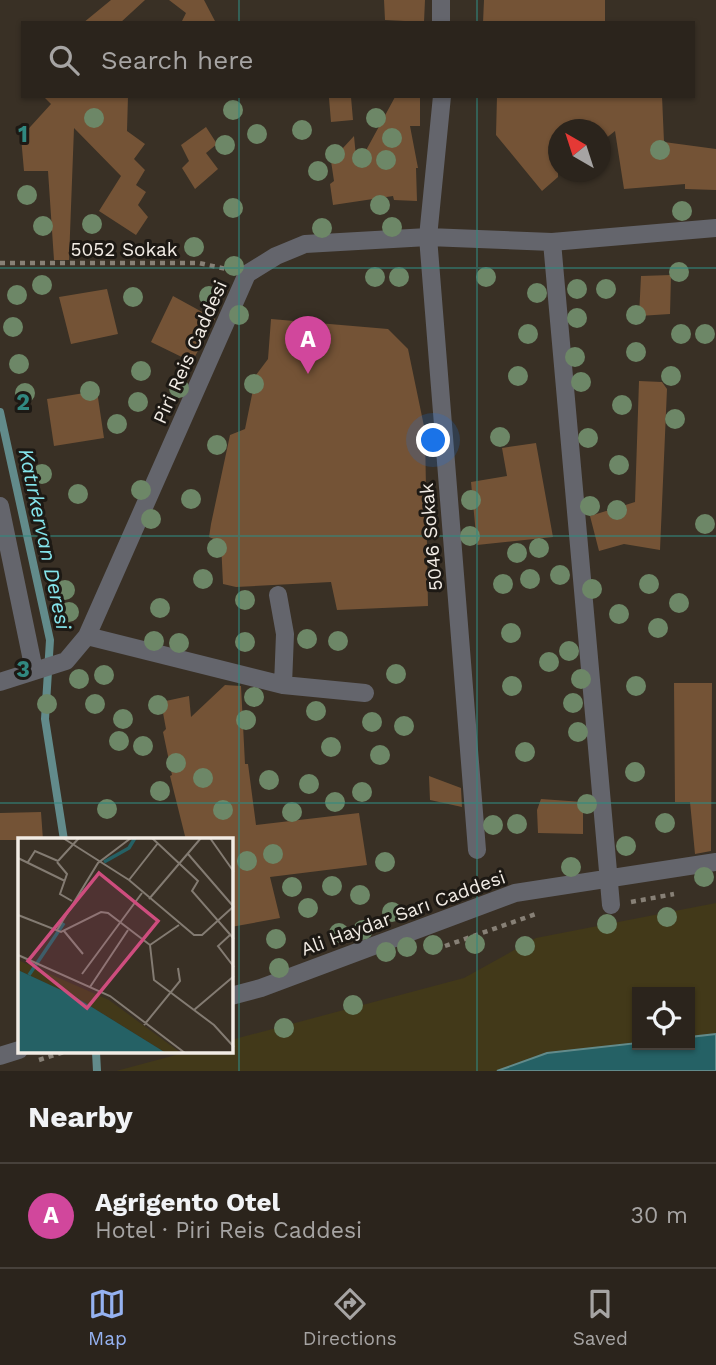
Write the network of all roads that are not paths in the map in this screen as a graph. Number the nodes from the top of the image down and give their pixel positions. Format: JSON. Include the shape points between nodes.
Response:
{"nodes":[{"id":1,"x":441,"y":0,"type":"edge"},
{"id":2,"x":441,"y":21,"type":"edge"},
{"id":3,"x":442,"y":98,"type":"edge"},
{"id":4,"x":716,"y":228,"type":"edge"},
{"id":5,"x":428,"y":237,"type":"junction"},
{"id":6,"x":552,"y":242,"type":"junction"},
{"id":7,"x":0,"y":506,"type":"edge"},
{"id":8,"x":278,"y":595,"type":"dead end"},
{"id":9,"x":87,"y":636,"type":"junction"},
{"id":10,"x":34,"y":670,"type":"junction"},
{"id":11,"x":0,"y":682,"type":"edge"},
{"id":12,"x":282,"y":685,"type":"junction"},
{"id":13,"x":365,"y":693,"type":"dead end"},
{"id":14,"x":477,"y":850,"type":"dead end"},
{"id":15,"x":716,"y":862,"type":"edge"},
{"id":16,"x":607,"y":880,"type":"junction"},
{"id":17,"x":611,"y":905,"type":"road end"},
{"id":18,"x":233,"y":995,"type":"edge"},
{"id":19,"x":18,"y":1050,"type":"edge"},
{"id":20,"x":0,"y":1056,"type":"edge"}],
"edges":[{"from":1,"to":2,"type":"street"},
{"from":3,"to":5,"type":"street","name":"5046 Sokak"},
{"from":4,"to":6,"type":"street","name":"Piri Reis Caddesi"},
{"from":5,"to":6,"type":"street","name":"Piri Reis Caddesi"},
{"from":5,"to":9,"type":"street","name":"Piri Reis Caddesi","via":[[305,244],[247,274]]},
{"from":5,"to":14,"type":"street","name":"5046 Sokak"},
{"from":6,"to":16,"type":"street"},
{"from":7,"to":10,"type":"street"},
{"from":8,"to":12,"type":"street","via":[[285,634]]},
{"from":9,"to":10,"type":"street","name":"Piri Reis Caddesi","via":[[66,661]]},
{"from":9,"to":12,"type":"street"},
{"from":10,"to":11,"type":"street","name":"Piri Reis Caddesi"},
{"from":12,"to":13,"type":"street"},
{"from":15,"to":16,"type":"street","name":"Ali Haydar Sarı Caddesi"},
{"from":16,"to":17,"type":"street"},
{"from":16,"to":18,"type":"street","name":"Ali Haydar Sarı Caddesi","via":[[515,893]]},
{"from":19,"to":20,"type":"street"}]}
